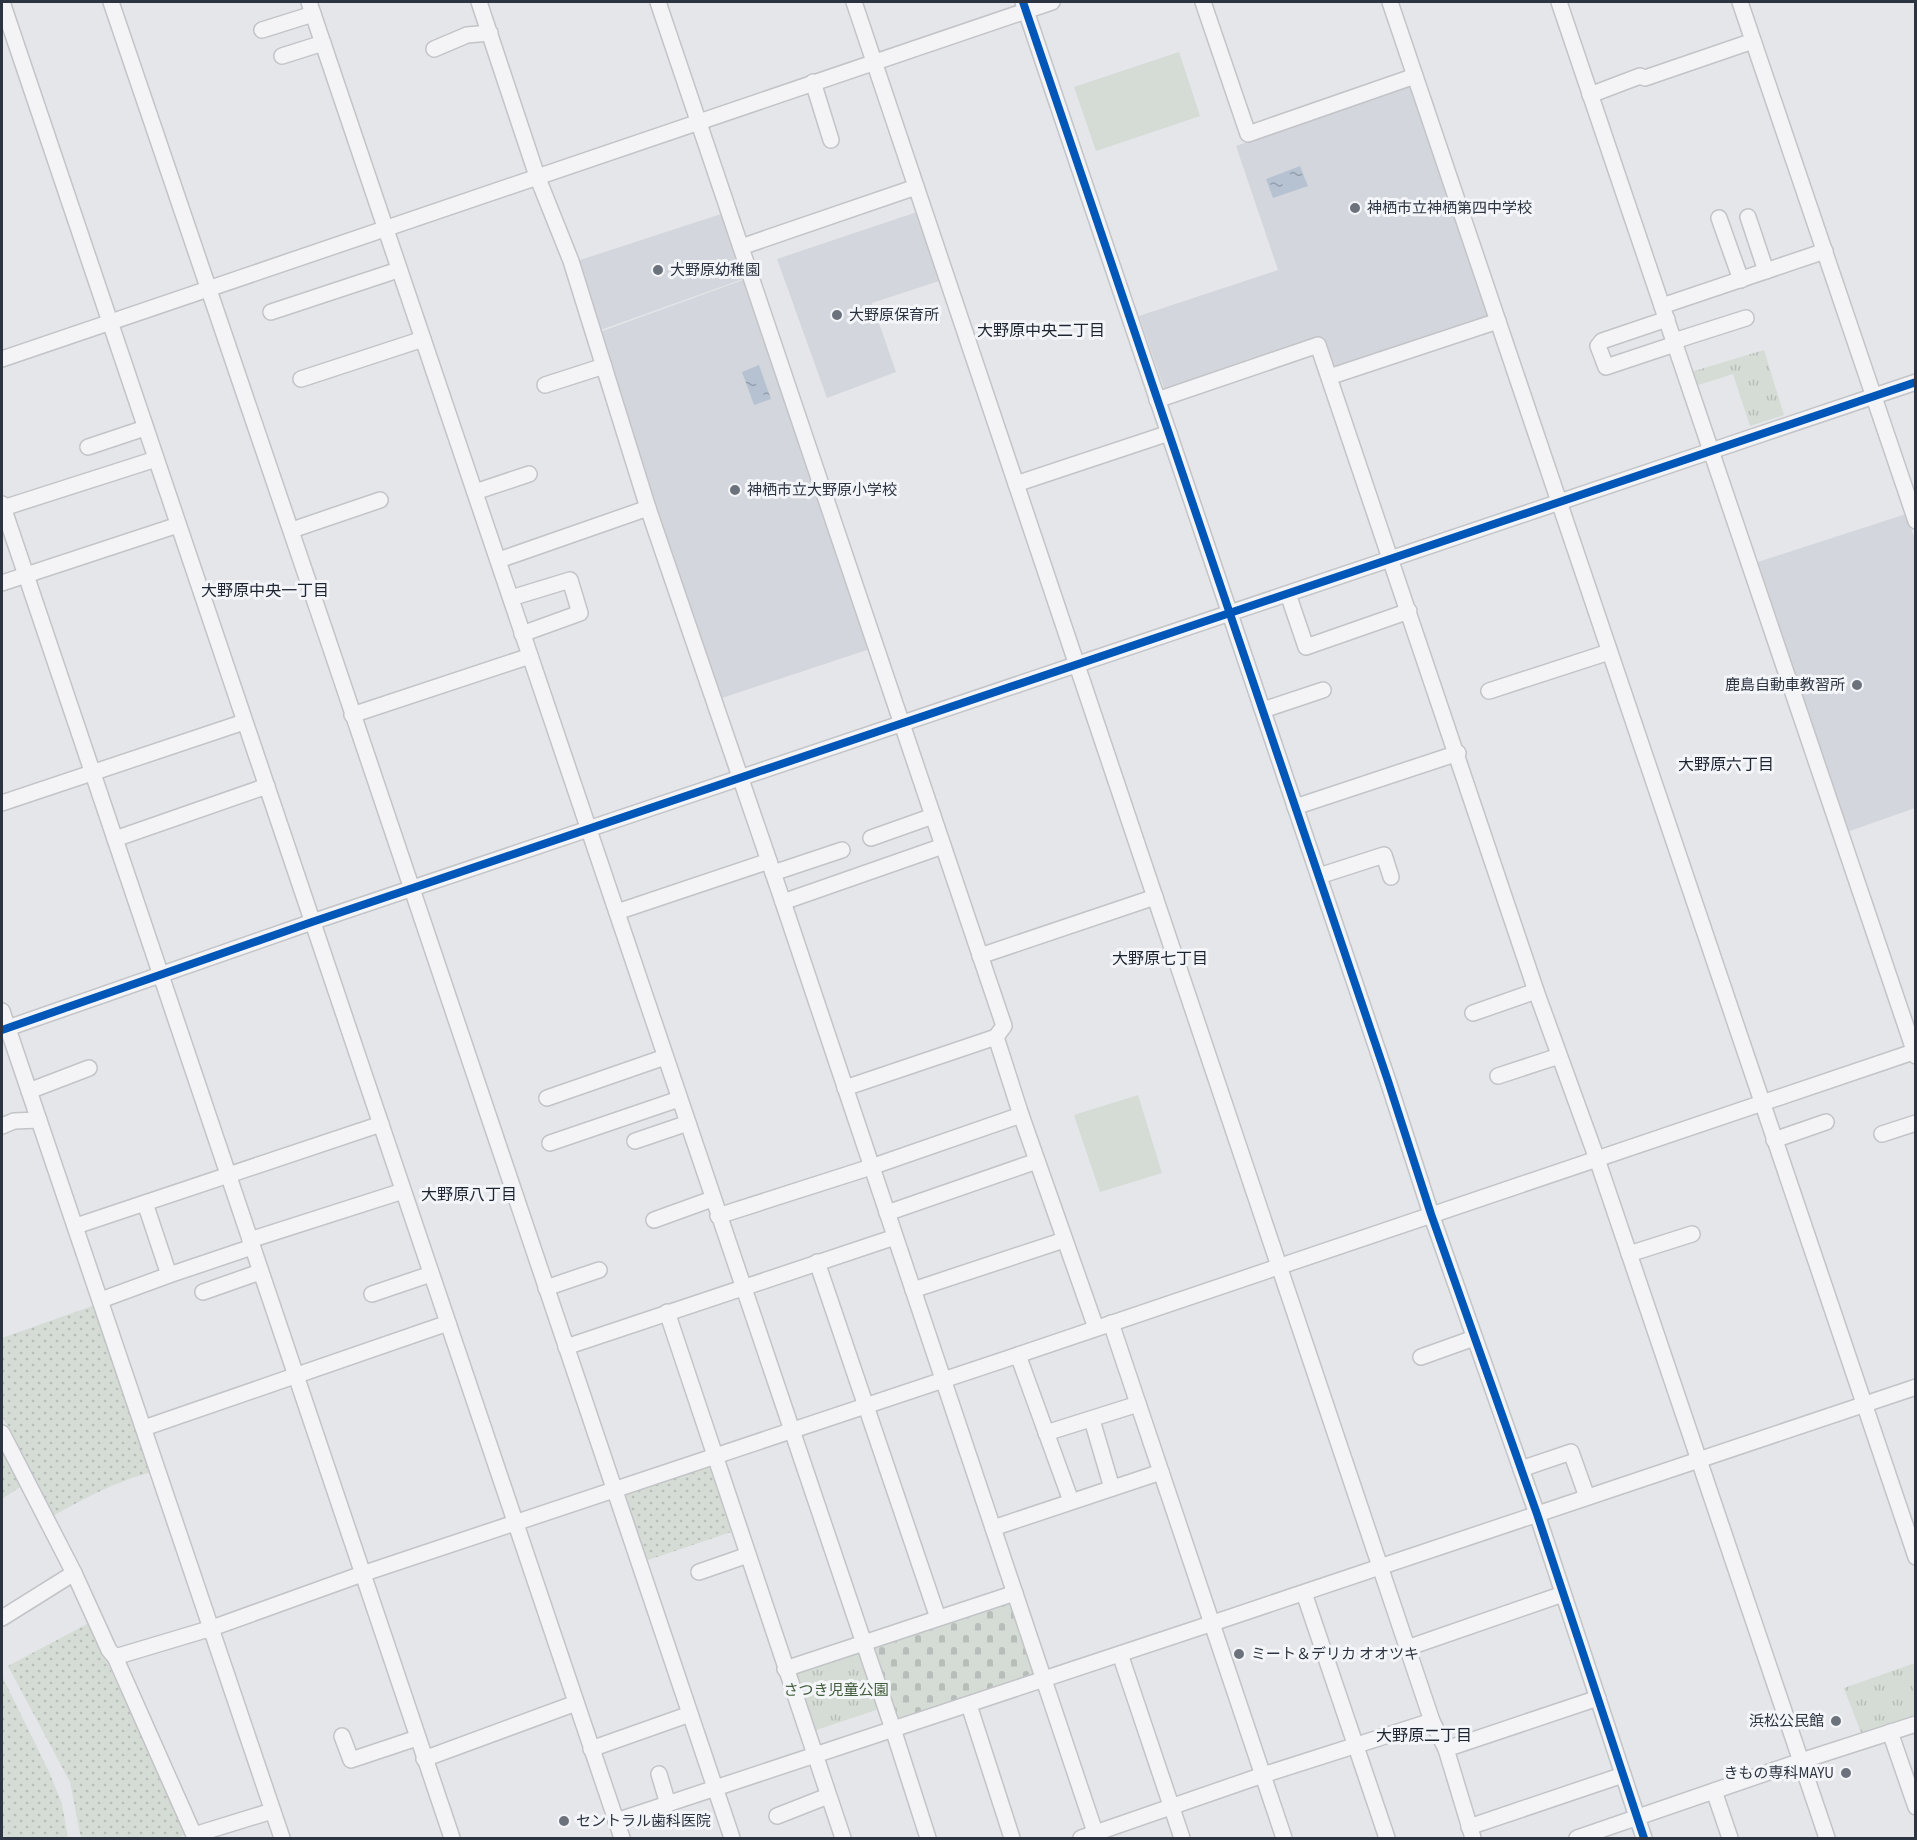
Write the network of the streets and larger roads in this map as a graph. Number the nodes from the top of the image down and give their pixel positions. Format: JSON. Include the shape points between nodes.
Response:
{"nodes":[{"id":1,"x":2,"y":2,"type":"edge"},
{"id":2,"x":111,"y":2,"type":"edge"},
{"id":3,"x":479,"y":2,"type":"edge"},
{"id":4,"x":658,"y":2,"type":"edge"},
{"id":5,"x":854,"y":2,"type":"edge"},
{"id":6,"x":1052,"y":2,"type":"edge"},
{"id":7,"x":1203,"y":2,"type":"edge"},
{"id":8,"x":1390,"y":2,"type":"edge"},
{"id":9,"x":1559,"y":2,"type":"edge"},
{"id":10,"x":1740,"y":2,"type":"edge"},
{"id":11,"x":1024,"y":6,"type":"edge"},
{"id":12,"x":311,"y":8,"type":"edge"},
{"id":13,"x":262,"y":30,"type":"dead end"},
{"id":14,"x":490,"y":33,"type":"junction"},
{"id":15,"x":1753,"y":40,"type":"junction"},
{"id":16,"x":323,"y":43,"type":"junction"},
{"id":17,"x":434,"y":49,"type":"dead end"},
{"id":18,"x":282,"y":56,"type":"dead end"},
{"id":19,"x":874,"y":62,"type":"junction"},
{"id":20,"x":1415,"y":76,"type":"junction"},
{"id":21,"x":813,"y":82,"type":"junction"},
{"id":22,"x":1590,"y":94,"type":"junction"},
{"id":23,"x":698,"y":121,"type":"junction"},
{"id":24,"x":831,"y":140,"type":"dead end"},
{"id":25,"x":537,"y":176,"type":"junction"},
{"id":26,"x":916,"y":187,"type":"junction"},
{"id":27,"x":1748,"y":217,"type":"dead end"},
{"id":28,"x":1719,"y":218,"type":"dead end"},
{"id":29,"x":385,"y":228,"type":"junction"},
{"id":30,"x":741,"y":247,"type":"junction"},
{"id":31,"x":1825,"y":251,"type":"junction"},
{"id":32,"x":398,"y":270,"type":"junction"},
{"id":33,"x":1766,"y":271,"type":"junction"},
{"id":34,"x":1741,"y":279,"type":"junction"},
{"id":35,"x":209,"y":287,"type":"junction"},
{"id":36,"x":272,"y":312,"type":"dead end"},
{"id":37,"x":1664,"y":312,"type":"junction"},
{"id":38,"x":1746,"y":318,"type":"dead end"},
{"id":39,"x":1498,"y":321,"type":"junction"},
{"id":40,"x":110,"y":322,"type":"junction"},
{"id":41,"x":423,"y":339,"type":"junction"},
{"id":42,"x":1675,"y":343,"type":"junction"},
{"id":43,"x":2,"y":359,"type":"edge"},
{"id":44,"x":604,"y":366,"type":"junction"},
{"id":45,"x":1329,"y":377,"type":"junction"},
{"id":46,"x":301,"y":379,"type":"dead end"},
{"id":47,"x":1916,"y":382,"type":"edge"},
{"id":48,"x":546,"y":385,"type":"dead end"},
{"id":49,"x":1874,"y":396,"type":"junction"},
{"id":50,"x":1157,"y":399,"type":"junction"},
{"id":51,"x":145,"y":428,"type":"junction"},
{"id":52,"x":1169,"y":433,"type":"junction"},
{"id":53,"x":88,"y":447,"type":"dead end"},
{"id":54,"x":1711,"y":450,"type":"junction"},
{"id":55,"x":156,"y":459,"type":"junction"},
{"id":56,"x":529,"y":474,"type":"dead end"},
{"id":57,"x":1016,"y":484,"type":"junction"},
{"id":58,"x":475,"y":492,"type":"junction"},
{"id":59,"x":380,"y":500,"type":"dead end"},
{"id":60,"x":1558,"y":502,"type":"junction"},
{"id":61,"x":2,"y":506,"type":"edge"},
{"id":62,"x":648,"y":508,"type":"junction"},
{"id":63,"x":1916,"y":521,"type":"edge"},
{"id":64,"x":178,"y":525,"type":"junction"},
{"id":65,"x":292,"y":530,"type":"junction"},
{"id":66,"x":499,"y":560,"type":"junction"},
{"id":67,"x":1390,"y":560,"type":"junction"},
{"id":68,"x":26,"y":575,"type":"junction"},
{"id":69,"x":2,"y":584,"type":"edge"},
{"id":70,"x":1288,"y":594,"type":"junction"},
{"id":71,"x":511,"y":598,"type":"junction"},
{"id":72,"x":1409,"y":611,"type":"junction"},
{"id":73,"x":1229,"y":612,"type":"junction"},
{"id":74,"x":522,"y":634,"type":"junction"},
{"id":75,"x":1609,"y":652,"type":"junction"},
{"id":76,"x":530,"y":656,"type":"junction"},
{"id":77,"x":1077,"y":665,"type":"junction"},
{"id":78,"x":1323,"y":690,"type":"dead end"},
{"id":79,"x":1489,"y":691,"type":"dead end"},
{"id":80,"x":1263,"y":710,"type":"junction"},
{"id":81,"x":352,"y":715,"type":"junction"},
{"id":82,"x":244,"y":722,"type":"junction"},
{"id":83,"x":902,"y":724,"type":"junction"},
{"id":84,"x":1458,"y":753,"type":"junction"},
{"id":85,"x":93,"y":773,"type":"junction"},
{"id":86,"x":739,"y":778,"type":"junction"},
{"id":87,"x":267,"y":786,"type":"junction"},
{"id":88,"x":2,"y":803,"type":"edge"},
{"id":89,"x":1295,"y":807,"type":"junction"},
{"id":90,"x":933,"y":816,"type":"junction"},
{"id":91,"x":588,"y":830,"type":"junction"},
{"id":92,"x":871,"y":838,"type":"dead end"},
{"id":93,"x":115,"y":839,"type":"junction"},
{"id":94,"x":943,"y":846,"type":"junction"},
{"id":95,"x":842,"y":850,"type":"dead end"},
{"id":96,"x":771,"y":867,"type":"junction"},
{"id":97,"x":1319,"y":876,"type":"junction"},
{"id":98,"x":1391,"y":877,"type":"dead end"},
{"id":99,"x":412,"y":889,"type":"junction"},
{"id":100,"x":1155,"y":897,"type":"junction"},
{"id":101,"x":783,"y":902,"type":"junction"},
{"id":102,"x":618,"y":912,"type":"junction"},
{"id":103,"x":312,"y":922,"type":"junction"},
{"id":104,"x":980,"y":956,"type":"junction"},
{"id":105,"x":160,"y":975,"type":"junction"},
{"id":106,"x":1536,"y":991,"type":"junction"},
{"id":107,"x":2,"y":1011,"type":"edge"},
{"id":108,"x":1473,"y":1013,"type":"dead end"},
{"id":109,"x":4,"y":1029,"type":"edge"},
{"id":110,"x":996,"y":1037,"type":"junction"},
{"id":111,"x":1915,"y":1053,"type":"edge"},
{"id":112,"x":1559,"y":1056,"type":"junction"},
{"id":113,"x":665,"y":1057,"type":"junction"},
{"id":114,"x":89,"y":1068,"type":"dead end"},
{"id":115,"x":1498,"y":1076,"type":"dead end"},
{"id":116,"x":845,"y":1088,"type":"junction"},
{"id":117,"x":28,"y":1091,"type":"junction"},
{"id":118,"x":547,"y":1098,"type":"dead end"},
{"id":119,"x":680,"y":1099,"type":"junction"},
{"id":120,"x":1762,"y":1104,"type":"junction"},
{"id":121,"x":1021,"y":1115,"type":"junction"},
{"id":122,"x":39,"y":1120,"type":"junction"},
{"id":123,"x":1826,"y":1122,"type":"dead end"},
{"id":124,"x":688,"y":1123,"type":"junction"},
{"id":125,"x":1916,"y":1123,"type":"edge"},
{"id":126,"x":381,"y":1124,"type":"junction"},
{"id":127,"x":2,"y":1126,"type":"edge"},
{"id":128,"x":1882,"y":1134,"type":"dead end"},
{"id":129,"x":1774,"y":1140,"type":"junction"},
{"id":130,"x":634,"y":1141,"type":"dead end"},
{"id":131,"x":550,"y":1143,"type":"dead end"},
{"id":132,"x":1597,"y":1159,"type":"junction"},
{"id":133,"x":1037,"y":1161,"type":"junction"},
{"id":134,"x":871,"y":1167,"type":"junction"},
{"id":135,"x":228,"y":1175,"type":"junction"},
{"id":136,"x":403,"y":1191,"type":"junction"},
{"id":137,"x":712,"y":1199,"type":"junction"},
{"id":138,"x":145,"y":1203,"type":"junction"},
{"id":139,"x":887,"y":1213,"type":"junction"},
{"id":140,"x":1431,"y":1214,"type":"junction"},
{"id":141,"x":718,"y":1216,"type":"junction"},
{"id":142,"x":654,"y":1220,"type":"dead end"},
{"id":143,"x":76,"y":1226,"type":"junction"},
{"id":144,"x":1692,"y":1234,"type":"dead end"},
{"id":145,"x":895,"y":1237,"type":"junction"},
{"id":146,"x":1065,"y":1240,"type":"junction"},
{"id":147,"x":251,"y":1244,"type":"junction"},
{"id":148,"x":1629,"y":1254,"type":"junction"},
{"id":149,"x":817,"y":1262,"type":"junction"},
{"id":150,"x":1280,"y":1265,"type":"junction"},
{"id":151,"x":599,"y":1270,"type":"dead end"},
{"id":152,"x":260,"y":1272,"type":"junction"},
{"id":153,"x":431,"y":1274,"type":"junction"},
{"id":154,"x":169,"y":1275,"type":"junction"},
{"id":155,"x":546,"y":1288,"type":"junction"},
{"id":156,"x":743,"y":1288,"type":"junction"},
{"id":157,"x":913,"y":1290,"type":"junction"},
{"id":158,"x":203,"y":1292,"type":"dead end"},
{"id":159,"x":372,"y":1294,"type":"dead end"},
{"id":160,"x":101,"y":1300,"type":"junction"},
{"id":161,"x":667,"y":1312,"type":"junction"},
{"id":162,"x":448,"y":1323,"type":"junction"},
{"id":163,"x":1104,"y":1325,"type":"junction"},
{"id":164,"x":1474,"y":1338,"type":"junction"},
{"id":165,"x":566,"y":1347,"type":"junction"},
{"id":166,"x":1018,"y":1355,"type":"junction"},
{"id":167,"x":1421,"y":1357,"type":"dead end"},
{"id":168,"x":295,"y":1376,"type":"junction"},
{"id":169,"x":943,"y":1380,"type":"junction"},
{"id":170,"x":1916,"y":1387,"type":"edge"},
{"id":171,"x":1138,"y":1404,"type":"junction"},
{"id":172,"x":1864,"y":1405,"type":"junction"},
{"id":173,"x":867,"y":1406,"type":"junction"},
{"id":174,"x":1092,"y":1420,"type":"junction"},
{"id":175,"x":144,"y":1428,"type":"junction"},
{"id":176,"x":792,"y":1431,"type":"junction"},
{"id":177,"x":1046,"y":1433,"type":"junction"},
{"id":178,"x":2,"y":1434,"type":"edge"},
{"id":179,"x":715,"y":1456,"type":"junction"},
{"id":180,"x":1699,"y":1460,"type":"junction"},
{"id":181,"x":1521,"y":1469,"type":"junction"},
{"id":182,"x":1161,"y":1472,"type":"junction"},
{"id":183,"x":1112,"y":1488,"type":"junction"},
{"id":184,"x":613,"y":1490,"type":"junction"},
{"id":185,"x":1587,"y":1497,"type":"junction"},
{"id":186,"x":1071,"y":1501,"type":"junction"},
{"id":187,"x":1537,"y":1514,"type":"junction"},
{"id":188,"x":515,"y":1524,"type":"junction"},
{"id":189,"x":993,"y":1528,"type":"junction"},
{"id":190,"x":748,"y":1555,"type":"junction"},
{"id":191,"x":1916,"y":1557,"type":"edge"},
{"id":192,"x":1380,"y":1567,"type":"junction"},
{"id":193,"x":699,"y":1572,"type":"dead end"},
{"id":194,"x":74,"y":1573,"type":"junction"},
{"id":195,"x":362,"y":1574,"type":"junction"},
{"id":196,"x":1015,"y":1593,"type":"junction"},
{"id":197,"x":1304,"y":1593,"type":"junction"},
{"id":198,"x":1563,"y":1593,"type":"junction"},
{"id":199,"x":938,"y":1617,"type":"junction"},
{"id":200,"x":2,"y":1618,"type":"edge"},
{"id":201,"x":1213,"y":1623,"type":"junction"},
{"id":202,"x":212,"y":1628,"type":"junction"},
{"id":203,"x":864,"y":1642,"type":"junction"},
{"id":204,"x":1407,"y":1648,"type":"junction"},
{"id":205,"x":1120,"y":1654,"type":"junction"},
{"id":206,"x":115,"y":1658,"type":"junction"},
{"id":207,"x":785,"y":1669,"type":"junction"},
{"id":208,"x":1043,"y":1680,"type":"junction"},
{"id":209,"x":1598,"y":1698,"type":"junction"},
{"id":210,"x":576,"y":1704,"type":"junction"},
{"id":211,"x":969,"y":1704,"type":"junction"},
{"id":212,"x":690,"y":1714,"type":"junction"},
{"id":213,"x":1432,"y":1721,"type":"junction"},
{"id":214,"x":1916,"y":1724,"type":"edge"},
{"id":215,"x":893,"y":1729,"type":"junction"},
{"id":216,"x":1890,"y":1732,"type":"junction"},
{"id":217,"x":342,"y":1736,"type":"dead end"},
{"id":218,"x":417,"y":1738,"type":"junction"},
{"id":219,"x":1356,"y":1746,"type":"junction"},
{"id":220,"x":591,"y":1749,"type":"junction"},
{"id":221,"x":1446,"y":1749,"type":"junction"},
{"id":222,"x":815,"y":1756,"type":"junction"},
{"id":223,"x":424,"y":1759,"type":"junction"},
{"id":224,"x":1801,"y":1761,"type":"junction"},
{"id":225,"x":659,"y":1774,"type":"dead end"},
{"id":226,"x":1623,"y":1775,"type":"junction"},
{"id":227,"x":1263,"y":1776,"type":"junction"},
{"id":228,"x":716,"y":1789,"type":"junction"},
{"id":229,"x":1714,"y":1791,"type":"junction"},
{"id":230,"x":828,"y":1796,"type":"junction"},
{"id":231,"x":668,"y":1804,"type":"junction"},
{"id":232,"x":1172,"y":1807,"type":"junction"},
{"id":233,"x":1916,"y":1807,"type":"edge"},
{"id":234,"x":272,"y":1811,"type":"junction"},
{"id":235,"x":777,"y":1816,"type":"dead end"},
{"id":236,"x":1638,"y":1819,"type":"junction"},
{"id":237,"x":616,"y":1821,"type":"junction"},
{"id":238,"x":1471,"y":1833,"type":"edge"},
{"id":239,"x":1096,"y":1836,"type":"edge"},
{"id":240,"x":282,"y":1839,"type":"edge"},
{"id":241,"x":452,"y":1839,"type":"edge"},
{"id":242,"x":622,"y":1839,"type":"edge"},
{"id":243,"x":732,"y":1839,"type":"edge"},
{"id":244,"x":843,"y":1839,"type":"edge"},
{"id":245,"x":928,"y":1839,"type":"edge"},
{"id":246,"x":1012,"y":1839,"type":"edge"},
{"id":247,"x":1081,"y":1839,"type":"edge"},
{"id":248,"x":1182,"y":1839,"type":"edge"},
{"id":249,"x":1284,"y":1839,"type":"edge"},
{"id":250,"x":1387,"y":1839,"type":"edge"},
{"id":251,"x":1577,"y":1839,"type":"edge"},
{"id":252,"x":1644,"y":1839,"type":"edge"},
{"id":253,"x":1730,"y":1839,"type":"edge"},
{"id":254,"x":1827,"y":1839,"type":"edge"}],
"edges":[{"from":1,"to":40,"type":"street"},
{"from":2,"to":35,"type":"street"},
{"from":3,"to":14,"type":"street"},
{"from":4,"to":23,"type":"street"},
{"from":5,"to":19,"type":"street"},
{"from":6,"to":11,"type":"street"},
{"from":7,"to":20,"type":"street","via":[[1248,134]]},
{"from":8,"to":20,"type":"street"},
{"from":9,"to":22,"type":"street"},
{"from":10,"to":15,"type":"street"},
{"from":11,"to":19,"type":"street"},
{"from":11,"to":50,"type":"street"},
{"from":12,"to":13,"type":"street"},
{"from":12,"to":16,"type":"street"},
{"from":14,"to":17,"type":"street","via":[[467,35]]},
{"from":14,"to":25,"type":"street"},
{"from":15,"to":22,"type":"street"},
{"from":15,"to":31,"type":"street"},
{"from":16,"to":18,"type":"street"},
{"from":16,"to":29,"type":"street"},
{"from":19,"to":21,"type":"street"},
{"from":19,"to":26,"type":"street"},
{"from":20,"to":39,"type":"street"},
{"from":21,"to":23,"type":"street"},
{"from":21,"to":24,"type":"street"},
{"from":22,"to":37,"type":"street"},
{"from":23,"to":25,"type":"street"},
{"from":23,"to":30,"type":"street"},
{"from":25,"to":29,"type":"street"},
{"from":25,"to":44,"type":"street","via":[[571,261]]},
{"from":26,"to":30,"type":"street"},
{"from":26,"to":57,"type":"street"},
{"from":27,"to":33,"type":"street"},
{"from":28,"to":34,"type":"street"},
{"from":29,"to":32,"type":"street"},
{"from":29,"to":35,"type":"street"},
{"from":30,"to":83,"type":"street"},
{"from":31,"to":33,"type":"street"},
{"from":31,"to":49,"type":"street"},
{"from":32,"to":36,"type":"street"},
{"from":32,"to":41,"type":"street"},
{"from":33,"to":34,"type":"street"},
{"from":34,"to":37,"type":"street"},
{"from":35,"to":40,"type":"street"},
{"from":35,"to":65,"type":"street"},
{"from":37,"to":42,"type":"street"},
{"from":37,"to":42,"type":"street","via":[[1598,346],[1606,367]]},
{"from":38,"to":42,"type":"street"},
{"from":39,"to":45,"type":"street"},
{"from":39,"to":60,"type":"street"},
{"from":40,"to":43,"type":"street"},
{"from":40,"to":51,"type":"street"},
{"from":41,"to":46,"type":"street"},
{"from":41,"to":58,"type":"street"},
{"from":42,"to":54,"type":"street"},
{"from":44,"to":48,"type":"street"},
{"from":44,"to":62,"type":"street"},
{"from":45,"to":50,"type":"street","via":[[1318,345]]},
{"from":45,"to":67,"type":"street"},
{"from":47,"to":49,"type":"street"},
{"from":49,"to":54,"type":"street"},
{"from":49,"to":63,"type":"street"},
{"from":50,"to":52,"type":"street"},
{"from":51,"to":53,"type":"street"},
{"from":51,"to":55,"type":"street"},
{"from":52,"to":57,"type":"street"},
{"from":52,"to":73,"type":"street"},
{"from":54,"to":60,"type":"street"},
{"from":54,"to":111,"type":"street"},
{"from":55,"to":61,"type":"street"},
{"from":55,"to":64,"type":"street"},
{"from":56,"to":58,"type":"street"},
{"from":57,"to":77,"type":"street"},
{"from":58,"to":66,"type":"street"},
{"from":59,"to":65,"type":"street"},
{"from":60,"to":67,"type":"street"},
{"from":60,"to":75,"type":"street"},
{"from":61,"to":68,"type":"street"},
{"from":62,"to":66,"type":"street"},
{"from":62,"to":86,"type":"street"},
{"from":64,"to":68,"type":"street"},
{"from":64,"to":82,"type":"street"},
{"from":65,"to":81,"type":"street"},
{"from":66,"to":71,"type":"street"},
{"from":67,"to":70,"type":"street"},
{"from":67,"to":72,"type":"street"},
{"from":68,"to":69,"type":"street"},
{"from":68,"to":85,"type":"street"},
{"from":70,"to":72,"type":"street","via":[[1306,647]]},
{"from":70,"to":73,"type":"street"},
{"from":71,"to":74,"type":"street"},
{"from":71,"to":74,"type":"street","via":[[570,580],[580,613]]},
{"from":72,"to":84,"type":"street"},
{"from":73,"to":77,"type":"street"},
{"from":73,"to":80,"type":"street"},
{"from":74,"to":76,"type":"street"},
{"from":75,"to":79,"type":"street"},
{"from":75,"to":120,"type":"street"},
{"from":76,"to":81,"type":"street"},
{"from":76,"to":91,"type":"street"},
{"from":77,"to":83,"type":"street"},
{"from":77,"to":100,"type":"street"},
{"from":78,"to":80,"type":"street"},
{"from":80,"to":89,"type":"street"},
{"from":81,"to":99,"type":"street"},
{"from":82,"to":85,"type":"street"},
{"from":82,"to":87,"type":"street"},
{"from":83,"to":86,"type":"street"},
{"from":83,"to":90,"type":"street"},
{"from":84,"to":89,"type":"street"},
{"from":84,"to":106,"type":"street"},
{"from":85,"to":88,"type":"street"},
{"from":85,"to":93,"type":"street"},
{"from":86,"to":91,"type":"street"},
{"from":86,"to":96,"type":"street"},
{"from":87,"to":93,"type":"street"},
{"from":87,"to":103,"type":"street"},
{"from":89,"to":97,"type":"street"},
{"from":90,"to":92,"type":"street"},
{"from":90,"to":94,"type":"street"},
{"from":91,"to":99,"type":"street"},
{"from":91,"to":102,"type":"street"},
{"from":93,"to":105,"type":"street"},
{"from":94,"to":101,"type":"street"},
{"from":94,"to":104,"type":"street"},
{"from":95,"to":96,"type":"street"},
{"from":96,"to":101,"type":"street"},
{"from":96,"to":102,"type":"street"},
{"from":97,"to":98,"type":"street","via":[[1384,855]]},
{"from":97,"to":140,"type":"street"},
{"from":99,"to":103,"type":"street"},
{"from":99,"to":155,"type":"street"},
{"from":100,"to":104,"type":"street"},
{"from":100,"to":150,"type":"street"},
{"from":101,"to":116,"type":"street"},
{"from":102,"to":113,"type":"street"},
{"from":103,"to":105,"type":"street"},
{"from":103,"to":126,"type":"street"},
{"from":104,"to":110,"type":"street","via":[[1004,1026]]},
{"from":105,"to":109,"type":"street"},
{"from":105,"to":135,"type":"street"},
{"from":106,"to":108,"type":"street"},
{"from":106,"to":112,"type":"street"},
{"from":107,"to":109,"type":"street"},
{"from":109,"to":117,"type":"street"},
{"from":110,"to":116,"type":"street"},
{"from":110,"to":121,"type":"street"},
{"from":111,"to":120,"type":"street"},
{"from":112,"to":115,"type":"street"},
{"from":112,"to":132,"type":"street"},
{"from":113,"to":118,"type":"street"},
{"from":113,"to":119,"type":"street"},
{"from":114,"to":117,"type":"street"},
{"from":116,"to":134,"type":"street"},
{"from":117,"to":122,"type":"street"},
{"from":119,"to":124,"type":"street"},
{"from":119,"to":131,"type":"street"},
{"from":120,"to":129,"type":"street"},
{"from":120,"to":132,"type":"street"},
{"from":121,"to":133,"type":"street"},
{"from":121,"to":134,"type":"street"},
{"from":122,"to":127,"type":"street","via":[[14,1121]]},
{"from":122,"to":143,"type":"street"},
{"from":123,"to":129,"type":"street"},
{"from":124,"to":130,"type":"street"},
{"from":124,"to":137,"type":"street"},
{"from":125,"to":128,"type":"street"},
{"from":126,"to":135,"type":"street"},
{"from":126,"to":136,"type":"street"},
{"from":129,"to":172,"type":"street"},
{"from":132,"to":140,"type":"street"},
{"from":132,"to":148,"type":"street"},
{"from":133,"to":139,"type":"street"},
{"from":133,"to":146,"type":"street"},
{"from":134,"to":139,"type":"street"},
{"from":134,"to":141,"type":"street"},
{"from":135,"to":138,"type":"street"},
{"from":135,"to":147,"type":"street"},
{"from":136,"to":147,"type":"street"},
{"from":136,"to":153,"type":"street"},
{"from":137,"to":141,"type":"street"},
{"from":137,"to":142,"type":"street"},
{"from":138,"to":143,"type":"street"},
{"from":138,"to":154,"type":"street"},
{"from":139,"to":145,"type":"street"},
{"from":140,"to":150,"type":"street"},
{"from":140,"to":164,"type":"street"},
{"from":141,"to":156,"type":"street"},
{"from":143,"to":160,"type":"street"},
{"from":144,"to":148,"type":"street"},
{"from":145,"to":149,"type":"street"},
{"from":145,"to":157,"type":"street"},
{"from":146,"to":157,"type":"street"},
{"from":146,"to":163,"type":"street"},
{"from":147,"to":152,"type":"street"},
{"from":147,"to":154,"type":"street"},
{"from":148,"to":180,"type":"street"},
{"from":149,"to":156,"type":"street"},
{"from":149,"to":173,"type":"street"},
{"from":150,"to":163,"type":"street"},
{"from":150,"to":192,"type":"street"},
{"from":151,"to":155,"type":"street"},
{"from":152,"to":158,"type":"street"},
{"from":152,"to":168,"type":"street"},
{"from":153,"to":159,"type":"street"},
{"from":153,"to":162,"type":"street"},
{"from":154,"to":160,"type":"street"},
{"from":155,"to":165,"type":"street"},
{"from":156,"to":161,"type":"street"},
{"from":156,"to":176,"type":"street"},
{"from":157,"to":169,"type":"street"},
{"from":160,"to":175,"type":"street"},
{"from":161,"to":165,"type":"street"},
{"from":161,"to":179,"type":"street"},
{"from":162,"to":168,"type":"street"},
{"from":162,"to":188,"type":"street"},
{"from":163,"to":166,"type":"street"},
{"from":163,"to":171,"type":"street"},
{"from":164,"to":167,"type":"street"},
{"from":164,"to":181,"type":"street"},
{"from":165,"to":184,"type":"street"},
{"from":166,"to":169,"type":"street"},
{"from":166,"to":177,"type":"street"},
{"from":168,"to":175,"type":"street"},
{"from":168,"to":195,"type":"street"},
{"from":169,"to":173,"type":"street"},
{"from":169,"to":189,"type":"street"},
{"from":170,"to":172,"type":"street"},
{"from":171,"to":174,"type":"street"},
{"from":171,"to":182,"type":"street"},
{"from":172,"to":180,"type":"street"},
{"from":172,"to":191,"type":"street"},
{"from":173,"to":176,"type":"street"},
{"from":173,"to":199,"type":"street"},
{"from":174,"to":177,"type":"street"},
{"from":174,"to":183,"type":"street"},
{"from":175,"to":202,"type":"street"},
{"from":176,"to":179,"type":"street"},
{"from":176,"to":203,"type":"street"},
{"from":177,"to":186,"type":"street"},
{"from":178,"to":194,"type":"street"},
{"from":179,"to":184,"type":"street"},
{"from":179,"to":190,"type":"street"},
{"from":180,"to":185,"type":"street"},
{"from":180,"to":224,"type":"street"},
{"from":181,"to":185,"type":"street","via":[[1571,1452]]},
{"from":181,"to":187,"type":"street"},
{"from":182,"to":183,"type":"street"},
{"from":182,"to":201,"type":"street"},
{"from":183,"to":186,"type":"street"},
{"from":184,"to":188,"type":"street"},
{"from":184,"to":212,"type":"street"},
{"from":185,"to":187,"type":"street"},
{"from":186,"to":189,"type":"street"},
{"from":187,"to":192,"type":"street"},
{"from":187,"to":198,"type":"street"},
{"from":188,"to":195,"type":"street"},
{"from":188,"to":210,"type":"street"},
{"from":189,"to":196,"type":"street"},
{"from":190,"to":193,"type":"street"},
{"from":190,"to":207,"type":"street"},
{"from":192,"to":197,"type":"street"},
{"from":192,"to":204,"type":"street"},
{"from":194,"to":200,"type":"street"},
{"from":194,"to":206,"type":"street"},
{"from":195,"to":202,"type":"street"},
{"from":195,"to":218,"type":"street"},
{"from":196,"to":199,"type":"street"},
{"from":196,"to":208,"type":"street"},
{"from":197,"to":201,"type":"street"},
{"from":197,"to":219,"type":"street"},
{"from":198,"to":204,"type":"street"},
{"from":198,"to":209,"type":"street"},
{"from":199,"to":203,"type":"street"},
{"from":201,"to":205,"type":"street"},
{"from":201,"to":227,"type":"street"},
{"from":202,"to":206,"type":"street"},
{"from":202,"to":234,"type":"street"},
{"from":203,"to":207,"type":"street"},
{"from":203,"to":215,"type":"street"},
{"from":204,"to":213,"type":"street"},
{"from":205,"to":208,"type":"street"},
{"from":205,"to":232,"type":"street"},
{"from":206,"to":234,"type":"street","via":[[194,1835]]},
{"from":207,"to":222,"type":"street"},
{"from":208,"to":211,"type":"street"},
{"from":208,"to":239,"type":"street"},
{"from":209,"to":221,"type":"street"},
{"from":209,"to":226,"type":"street"},
{"from":210,"to":220,"type":"street"},
{"from":210,"to":223,"type":"street"},
{"from":211,"to":215,"type":"street"},
{"from":211,"to":246,"type":"street"},
{"from":212,"to":220,"type":"street"},
{"from":212,"to":228,"type":"street"},
{"from":213,"to":219,"type":"street"},
{"from":213,"to":221,"type":"street"},
{"from":214,"to":216,"type":"street"},
{"from":215,"to":222,"type":"street"},
{"from":215,"to":245,"type":"street"},
{"from":216,"to":224,"type":"street"},
{"from":216,"to":233,"type":"street"},
{"from":217,"to":218,"type":"street","via":[[351,1760]]},
{"from":218,"to":223,"type":"street"},
{"from":219,"to":227,"type":"street"},
{"from":219,"to":250,"type":"street"},
{"from":220,"to":237,"type":"street"},
{"from":221,"to":238,"type":"street"},
{"from":222,"to":228,"type":"street"},
{"from":222,"to":230,"type":"street"},
{"from":223,"to":241,"type":"street"},
{"from":224,"to":229,"type":"street"},
{"from":224,"to":254,"type":"street"},
{"from":225,"to":231,"type":"street"},
{"from":226,"to":236,"type":"street"},
{"from":226,"to":238,"type":"street"},
{"from":227,"to":232,"type":"street"},
{"from":227,"to":249,"type":"street"},
{"from":228,"to":231,"type":"street"},
{"from":228,"to":243,"type":"street"},
{"from":229,"to":236,"type":"street"},
{"from":229,"to":253,"type":"street"},
{"from":230,"to":235,"type":"street"},
{"from":230,"to":244,"type":"street"},
{"from":231,"to":237,"type":"street"},
{"from":232,"to":239,"type":"street"},
{"from":232,"to":248,"type":"street"},
{"from":234,"to":240,"type":"street"},
{"from":236,"to":251,"type":"street"},
{"from":236,"to":252,"type":"street"},
{"from":237,"to":242,"type":"street"},
{"from":239,"to":247,"type":"street"}]}
